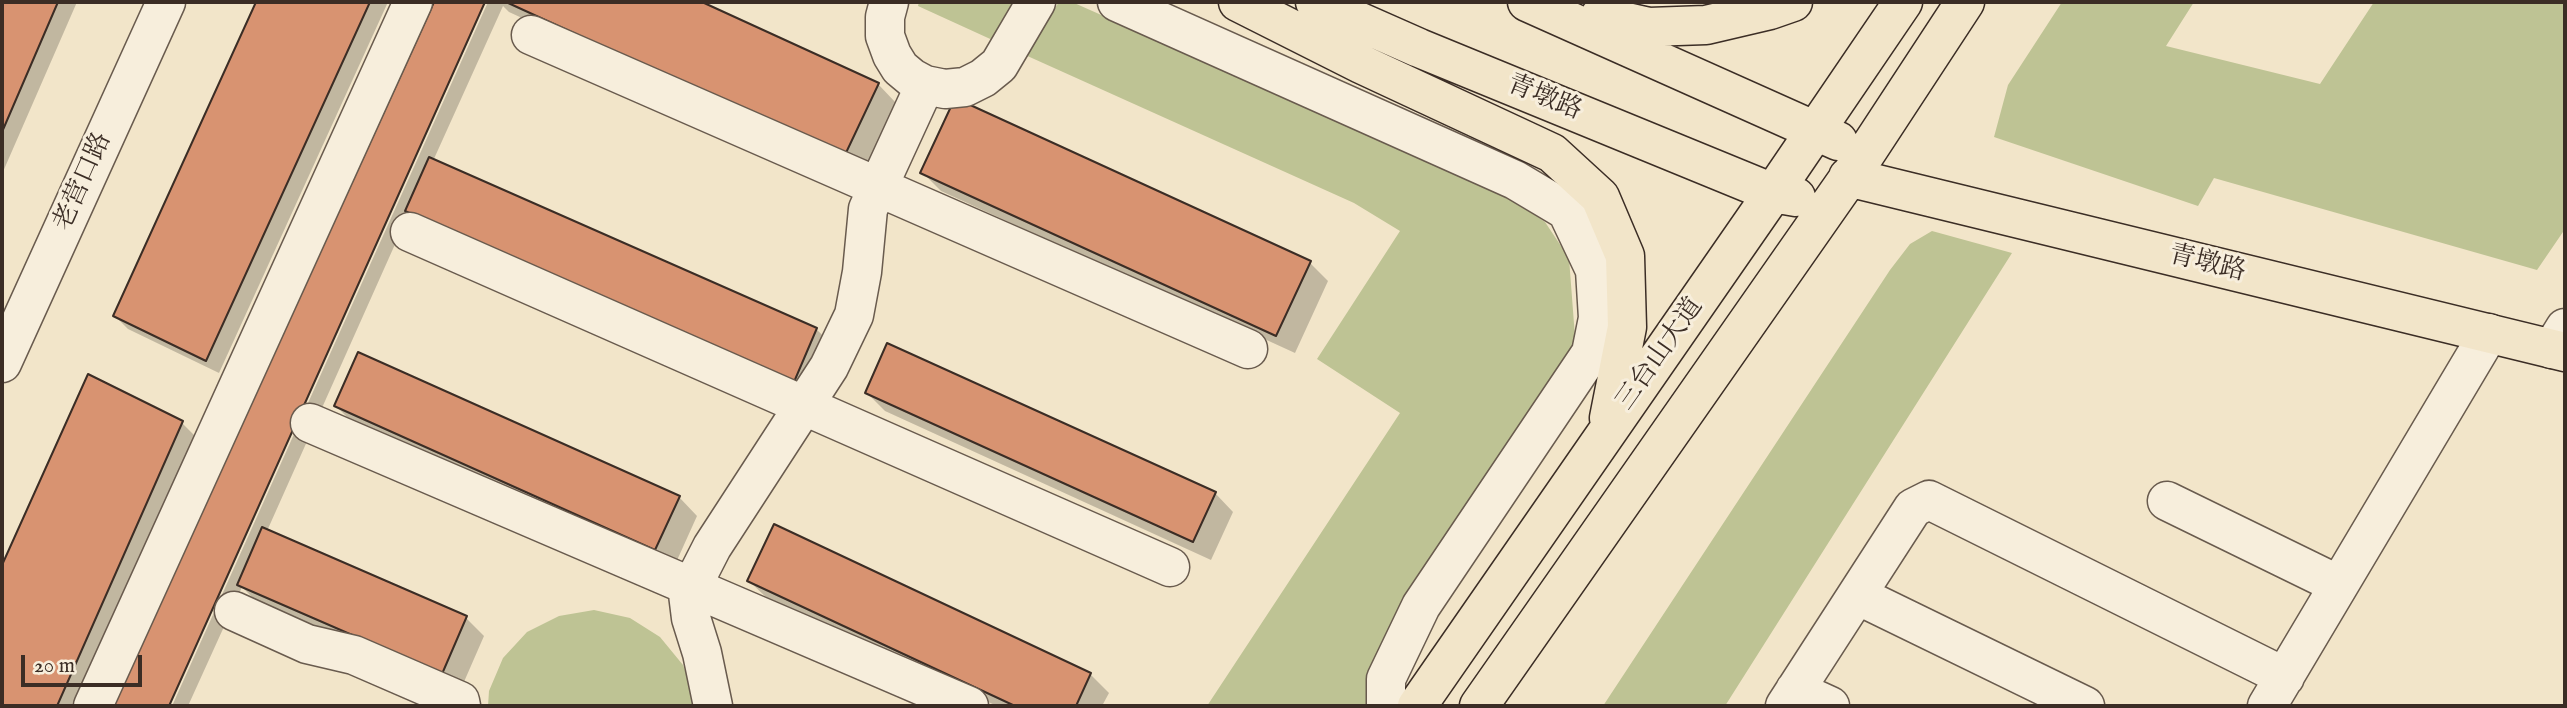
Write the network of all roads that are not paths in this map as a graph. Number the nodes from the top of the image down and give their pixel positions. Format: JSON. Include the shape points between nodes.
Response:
{"nodes":[{"id":1,"x":166,"y":2,"type":"edge"},
{"id":2,"x":413,"y":2,"type":"edge"},
{"id":3,"x":889,"y":2,"type":"edge"},
{"id":4,"x":1036,"y":2,"type":"edge"},
{"id":5,"x":1117,"y":2,"type":"edge"},
{"id":6,"x":1238,"y":2,"type":"edge"},
{"id":7,"x":1315,"y":2,"type":"edge"},
{"id":8,"x":1527,"y":2,"type":"edge"},
{"id":9,"x":1532,"y":2,"type":"edge"},
{"id":10,"x":1793,"y":2,"type":"edge"},
{"id":11,"x":1903,"y":2,"type":"edge"},
{"id":12,"x":1965,"y":2,"type":"edge"},
{"id":13,"x":531,"y":35,"type":"dead end"},
{"id":14,"x":925,"y":85,"type":"junction"},
{"id":15,"x":1815,"y":131,"type":"junction"},
{"id":16,"x":1848,"y":178,"type":"junction"},
{"id":17,"x":878,"y":187,"type":"junction"},
{"id":18,"x":1773,"y":193,"type":"junction"},
{"id":19,"x":410,"y":232,"type":"dead end"},
{"id":20,"x":2489,"y":333,"type":"junction"},
{"id":21,"x":2561,"y":343,"type":"edge"},
{"id":22,"x":1248,"y":349,"type":"dead end"},
{"id":23,"x":2,"y":363,"type":"edge"},
{"id":24,"x":804,"y":405,"type":"junction"},
{"id":25,"x":310,"y":423,"type":"dead end"},
{"id":26,"x":1605,"y":433,"type":"junction"},
{"id":27,"x":2167,"y":501,"type":"dead end"},
{"id":28,"x":1170,"y":567,"type":"dead end"},
{"id":29,"x":2339,"y":585,"type":"junction"},
{"id":30,"x":692,"y":587,"type":"junction"},
{"id":31,"x":1857,"y":595,"type":"junction"},
{"id":32,"x":234,"y":611,"type":"dead end"},
{"id":33,"x":2276,"y":692,"type":"edge"},
{"id":34,"x":1790,"y":698,"type":"edge"},
{"id":35,"x":93,"y":706,"type":"edge"},
{"id":36,"x":461,"y":706,"type":"edge"},
{"id":37,"x":713,"y":706,"type":"edge"},
{"id":38,"x":969,"y":706,"type":"edge"},
{"id":39,"x":1386,"y":706,"type":"edge"},
{"id":40,"x":1417,"y":706,"type":"edge"},
{"id":41,"x":1479,"y":706,"type":"edge"},
{"id":42,"x":1830,"y":706,"type":"edge"},
{"id":43,"x":2085,"y":706,"type":"edge"}],
"edges":[{"from":1,"to":23,"type":"street","name":"老营口路"},
{"from":2,"to":35,"type":"street"},
{"from":3,"to":14,"type":"street","via":[[885,36],[892,55],[900,68]]},
{"from":4,"to":14,"type":"street","via":[[1003,58],[984,78],[965,87]]},
{"from":5,"to":39,"type":"street","via":[[1515,180],[1567,211],[1595,270],[1598,318],[1591,353],[1420,606],[1386,679]]},
{"from":6,"to":26,"type":"main road","via":[[1552,153],[1600,197],[1625,256],[1627,327]]},
{"from":7,"to":18,"type":"main road","name":"青墩路"},
{"from":8,"to":15,"type":"main road","name":"青墩路"},
{"from":9,"to":10,"type":"main road","via":[[1650,27],[1706,25]]},
{"from":11,"to":15,"type":"main road","name":"三台山大道"},
{"from":12,"to":16,"type":"main road","name":"三台山大道"},
{"from":13,"to":17,"type":"street"},
{"from":14,"to":17,"type":"street"},
{"from":15,"to":16,"type":"main road","name":"青墩路"},
{"from":15,"to":18,"type":"main road","name":"三台山大道"},
{"from":16,"to":18,"type":"main road","name":"青墩路"},
{"from":16,"to":20,"type":"main road","name":"青墩路"},
{"from":16,"to":41,"type":"main road","name":"三台山大道"},
{"from":17,"to":22,"type":"street"},
{"from":17,"to":24,"type":"street","via":[[869,209],[855,315],[829,368]]},
{"from":18,"to":26,"type":"main road","name":"三台山大道"},
{"from":19,"to":24,"type":"street"},
{"from":20,"to":21,"type":"main road","name":"青墩路"},
{"from":20,"to":29,"type":"street"},
{"from":24,"to":28,"type":"street"},
{"from":24,"to":30,"type":"street","via":[[712,547]]},
{"from":25,"to":30,"type":"street"},
{"from":26,"to":40,"type":"main road","name":"三台山大道"},
{"from":27,"to":29,"type":"street"},
{"from":29,"to":33,"type":"street"},
{"from":30,"to":37,"type":"street","via":[[688,593],[691,618]]},
{"from":30,"to":38,"type":"street"},
{"from":31,"to":33,"type":"street","via":[[1913,508],[1929,500]]},
{"from":31,"to":34,"type":"street"},
{"from":31,"to":43,"type":"street"},
{"from":32,"to":36,"type":"street","via":[[306,644],[354,654],[460,701]]},
{"from":34,"to":42,"type":"street"}]}
